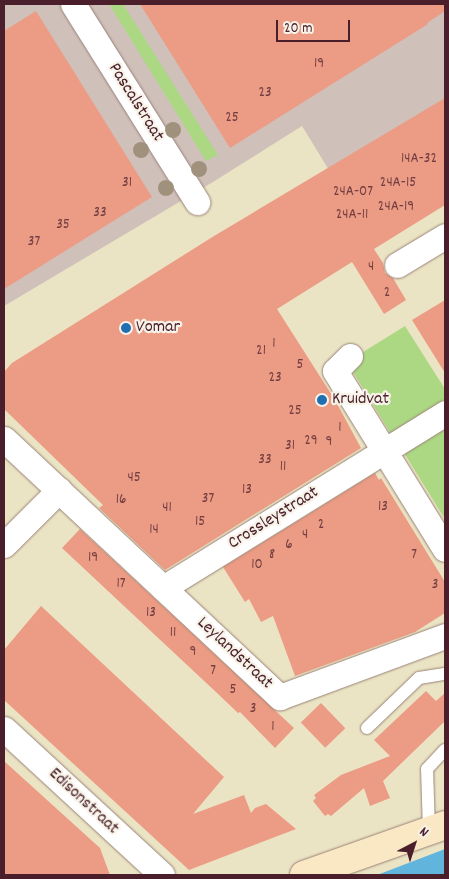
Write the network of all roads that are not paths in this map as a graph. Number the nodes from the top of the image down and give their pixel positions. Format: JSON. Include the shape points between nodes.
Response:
{"nodes":[{"id":1,"x":73,"y":4,"type":"edge"},
{"id":2,"x":197,"y":202,"type":"dead end"},
{"id":3,"x":445,"y":236,"type":"edge"},
{"id":4,"x":397,"y":265,"type":"dead end"},
{"id":5,"x":350,"y":356,"type":"dead end"},
{"id":6,"x":445,"y":413,"type":"edge"},
{"id":7,"x":4,"y":439,"type":"edge"},
{"id":8,"x":384,"y":451,"type":"junction"},
{"id":9,"x":59,"y":490,"type":"junction"},
{"id":10,"x":4,"y":545,"type":"edge"},
{"id":11,"x":445,"y":549,"type":"edge"},
{"id":12,"x":163,"y":588,"type":"junction"},
{"id":13,"x":445,"y":636,"type":"edge"},
{"id":14,"x":445,"y":674,"type":"edge"},
{"id":15,"x":367,"y":728,"type":"dead end"},
{"id":16,"x":4,"y":729,"type":"edge"},
{"id":17,"x":445,"y":750,"type":"edge"},
{"id":18,"x":437,"y":828,"type":"edge"},
{"id":19,"x":162,"y":875,"type":"edge"},
{"id":20,"x":304,"y":875,"type":"edge"}],
"edges":[{"from":1,"to":2,"type":"street","name":"Pascalstraat"},
{"from":3,"to":4,"type":"street"},
{"from":5,"to":8,"type":"street","via":[[335,371]]},
{"from":6,"to":8,"type":"street","name":"Crossleystraat"},
{"from":7,"to":9,"type":"street","name":"Leylandstraat"},
{"from":8,"to":11,"type":"street"},
{"from":8,"to":12,"type":"street","name":"Crossleystraat"},
{"from":9,"to":10,"type":"street"},
{"from":9,"to":12,"type":"street","name":"Leylandstraat"},
{"from":12,"to":13,"type":"street","name":"Leylandstraat","via":[[280,697]]},
{"from":14,"to":15,"type":"lane","via":[[419,678]]},
{"from":16,"to":19,"type":"street","name":"Edisonstraat"},
{"from":17,"to":18,"type":"lane","via":[[427,769]]},
{"from":18,"to":20,"type":"main road"}]}
